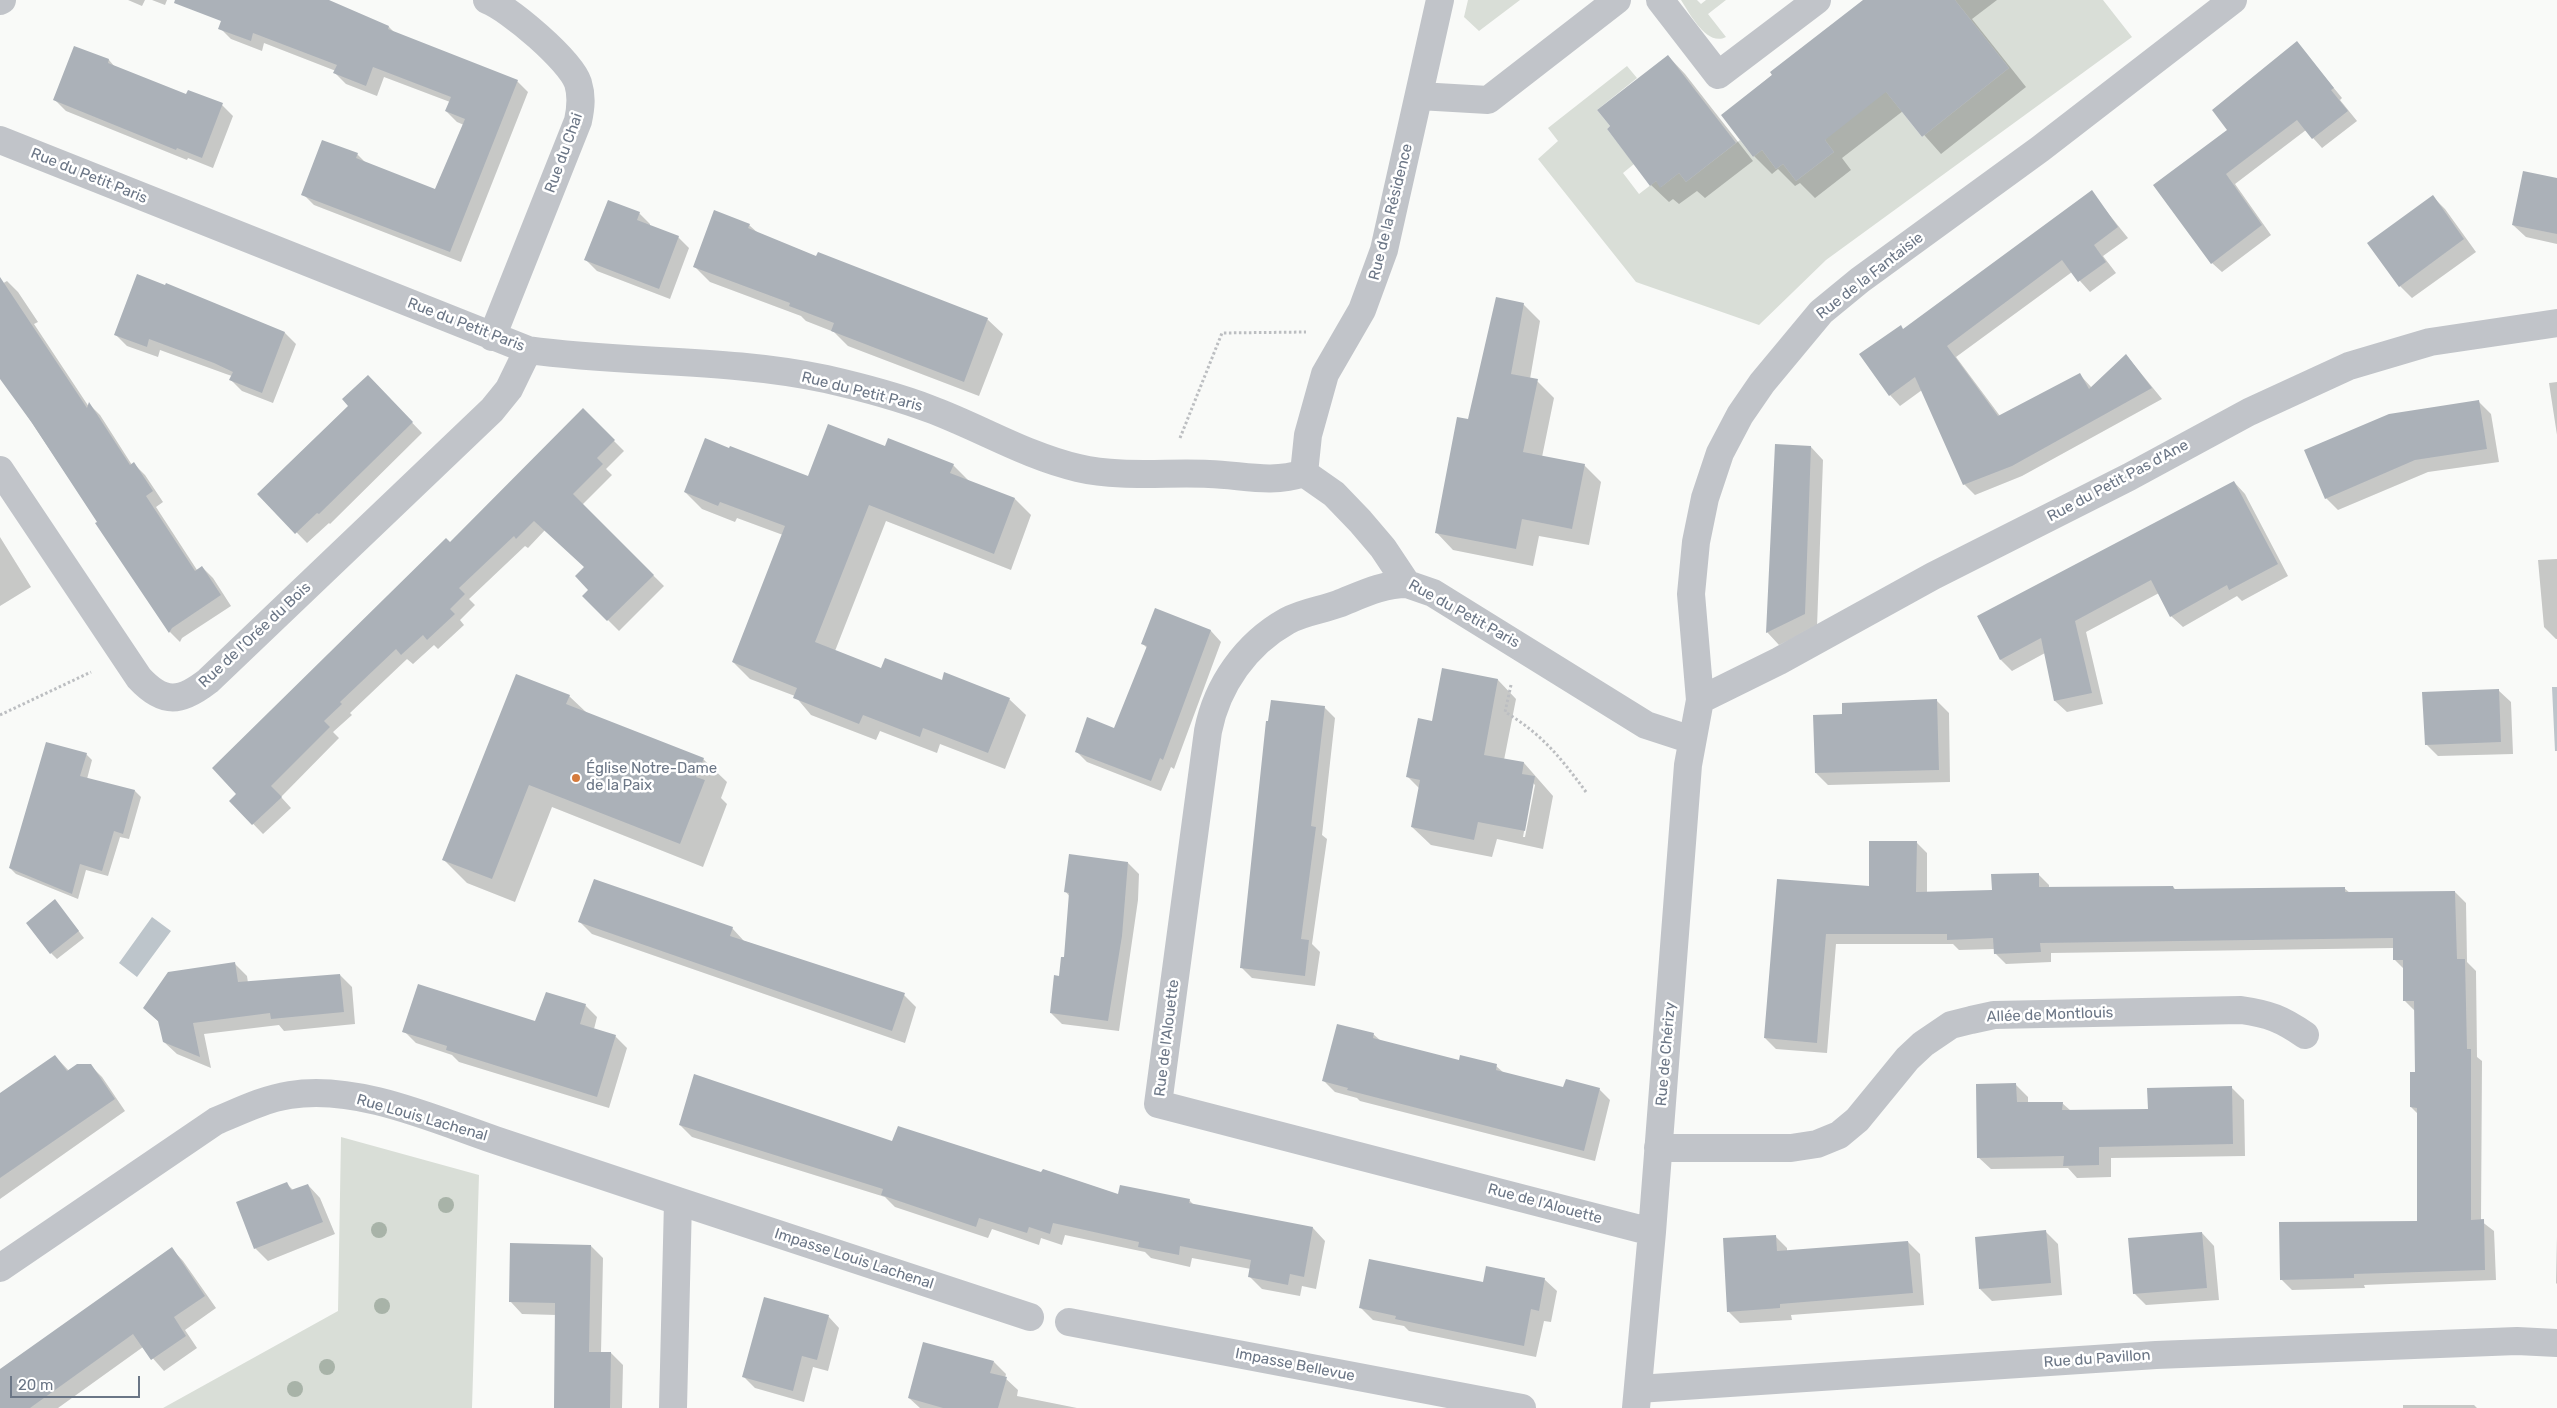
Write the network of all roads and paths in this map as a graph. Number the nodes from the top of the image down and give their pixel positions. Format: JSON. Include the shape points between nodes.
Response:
{"nodes":[{"id":1,"x":487,"y":0,"type":"edge"},
{"id":2,"x":1440,"y":0,"type":"edge"},
{"id":3,"x":1617,"y":0,"type":"edge"},
{"id":4,"x":1660,"y":0,"type":"edge"},
{"id":5,"x":1817,"y":0,"type":"edge"},
{"id":6,"x":2233,"y":0,"type":"edge"},
{"id":7,"x":1419,"y":96,"type":"junction"},
{"id":8,"x":0,"y":140,"type":"edge"},
{"id":9,"x":2557,"y":323,"type":"edge"},
{"id":10,"x":1349,"y":332,"type":"junction"},
{"id":11,"x":492,"y":337,"type":"junction"},
{"id":12,"x":528,"y":350,"type":"junction"},
{"id":13,"x":0,"y":470,"type":"edge"},
{"id":14,"x":1304,"y":473,"type":"junction"},
{"id":15,"x":1166,"y":474,"type":"junction"},
{"id":16,"x":1407,"y":584,"type":"junction"},
{"id":17,"x":1520,"y":645,"type":"junction"},
{"id":18,"x":124,"y":657,"type":"junction"},
{"id":19,"x":1700,"y":700,"type":"junction"},
{"id":20,"x":0,"y":714,"type":"edge"},
{"id":21,"x":1692,"y":740,"type":"junction"},
{"id":22,"x":1586,"y":792,"type":"dead end"},
{"id":23,"x":2305,"y":1035,"type":"dead end"},
{"id":24,"x":1658,"y":1148,"type":"junction"},
{"id":25,"x":678,"y":1201,"type":"junction"},
{"id":26,"x":1652,"y":1232,"type":"junction"},
{"id":27,"x":0,"y":1268,"type":"edge"},
{"id":28,"x":1030,"y":1317,"type":"dead end"},
{"id":29,"x":1069,"y":1322,"type":"dead end"},
{"id":30,"x":2557,"y":1342,"type":"edge"},
{"id":31,"x":1637,"y":1398,"type":"edge"},
{"id":32,"x":673,"y":1408,"type":"edge"},
{"id":33,"x":1522,"y":1408,"type":"edge"}],
"edges":[{"from":1,"to":11,"type":"street","name":"Rue du Chai","via":[[520,20],[569,68],[577,80],[581,105],[578,121]]},
{"from":2,"to":7,"type":"street","name":"Rue de la Résidence"},
{"from":3,"to":7,"type":"street","via":[[1488,100]]},
{"from":4,"to":5,"type":"street","via":[[1718,75]]},
{"from":6,"to":19,"type":"street","name":"Rue de la Fantaisie","via":[[2040,149],[1860,280],[1821,312],[1788,350],[1740,416],[1720,453],[1705,498],[1692,574]]},
{"from":7,"to":10,"type":"street","name":"Rue de la Résidence","via":[[1384,250],[1365,302]]},
{"from":8,"to":11,"type":"street","name":"Rue du Petit Paris"},
{"from":9,"to":19,"type":"street","name":"Rue du Petit Pas d'Ane","via":[[2430,342],[2349,366],[2249,412]]},
{"from":10,"to":14,"type":"street","name":"Rue de la Résidence","via":[[1325,374],[1316,401]]},
{"from":10,"to":15,"type":"path","via":[[1222,333]]},
{"from":11,"to":12,"type":"street","name":"Rue du Petit Paris"},
{"from":12,"to":15,"type":"street","name":"Rue du Petit Paris","via":[[714,364],[824,379],[930,409],[1044,458],[1079,468]]},
{"from":12,"to":18,"type":"street","name":"Rue de l'Orée du Bois","via":[[509,389],[492,410],[204,685],[180,697],[162,697],[147,686]]},
{"from":13,"to":18,"type":"street","name":"Rue de l'Orée du Bois"},
{"from":14,"to":15,"type":"street","name":"Rue du Petit Paris","via":[[1268,480],[1215,474]]},
{"from":14,"to":16,"type":"street","name":"Rue du Petit Paris","via":[[1334,494],[1360,521]]},
{"from":16,"to":17,"type":"street","name":"Rue du Petit Paris","via":[[1433,593]]},
{"from":16,"to":26,"type":"street","name":"Rue de l'Alouette","via":[[1394,584],[1289,620],[1261,640],[1237,665],[1218,695],[1208,731],[1158,1104]]},
{"from":17,"to":21,"type":"street","name":"Rue du Petit Paris","via":[[1646,724]]},
{"from":17,"to":22,"type":"path","via":[[1504,712],[1545,740]]},
{"from":18,"to":20,"type":"path"},
{"from":19,"to":21,"type":"street","name":"Rue de Chérizy"},
{"from":21,"to":24,"type":"street","name":"Rue de Chérizy"},
{"from":23,"to":24,"type":"street","name":"Allée de Montlouis","via":[[2267,1013],[2241,1010],[1994,1015],[1951,1026],[1934,1035],[1907,1059],[1856,1120],[1839,1135],[1817,1144],[1791,1148]]},
{"from":24,"to":26,"type":"street","name":"Rue de Chérizy"},
{"from":25,"to":27,"type":"street","name":"Rue Louis Lachenal","via":[[412,1112],[331,1094],[291,1095],[254,1105],[216,1121]]},
{"from":25,"to":28,"type":"street","name":"Impasse Louis Lachenal"},
{"from":25,"to":32,"type":"street"},
{"from":26,"to":31,"type":"street","name":"Rue de Chérizy"},
{"from":29,"to":33,"type":"street","name":"Impasse Bellevue"},
{"from":30,"to":31,"type":"street","name":"Rue du Pavillon","via":[[2156,1355]]}]}
